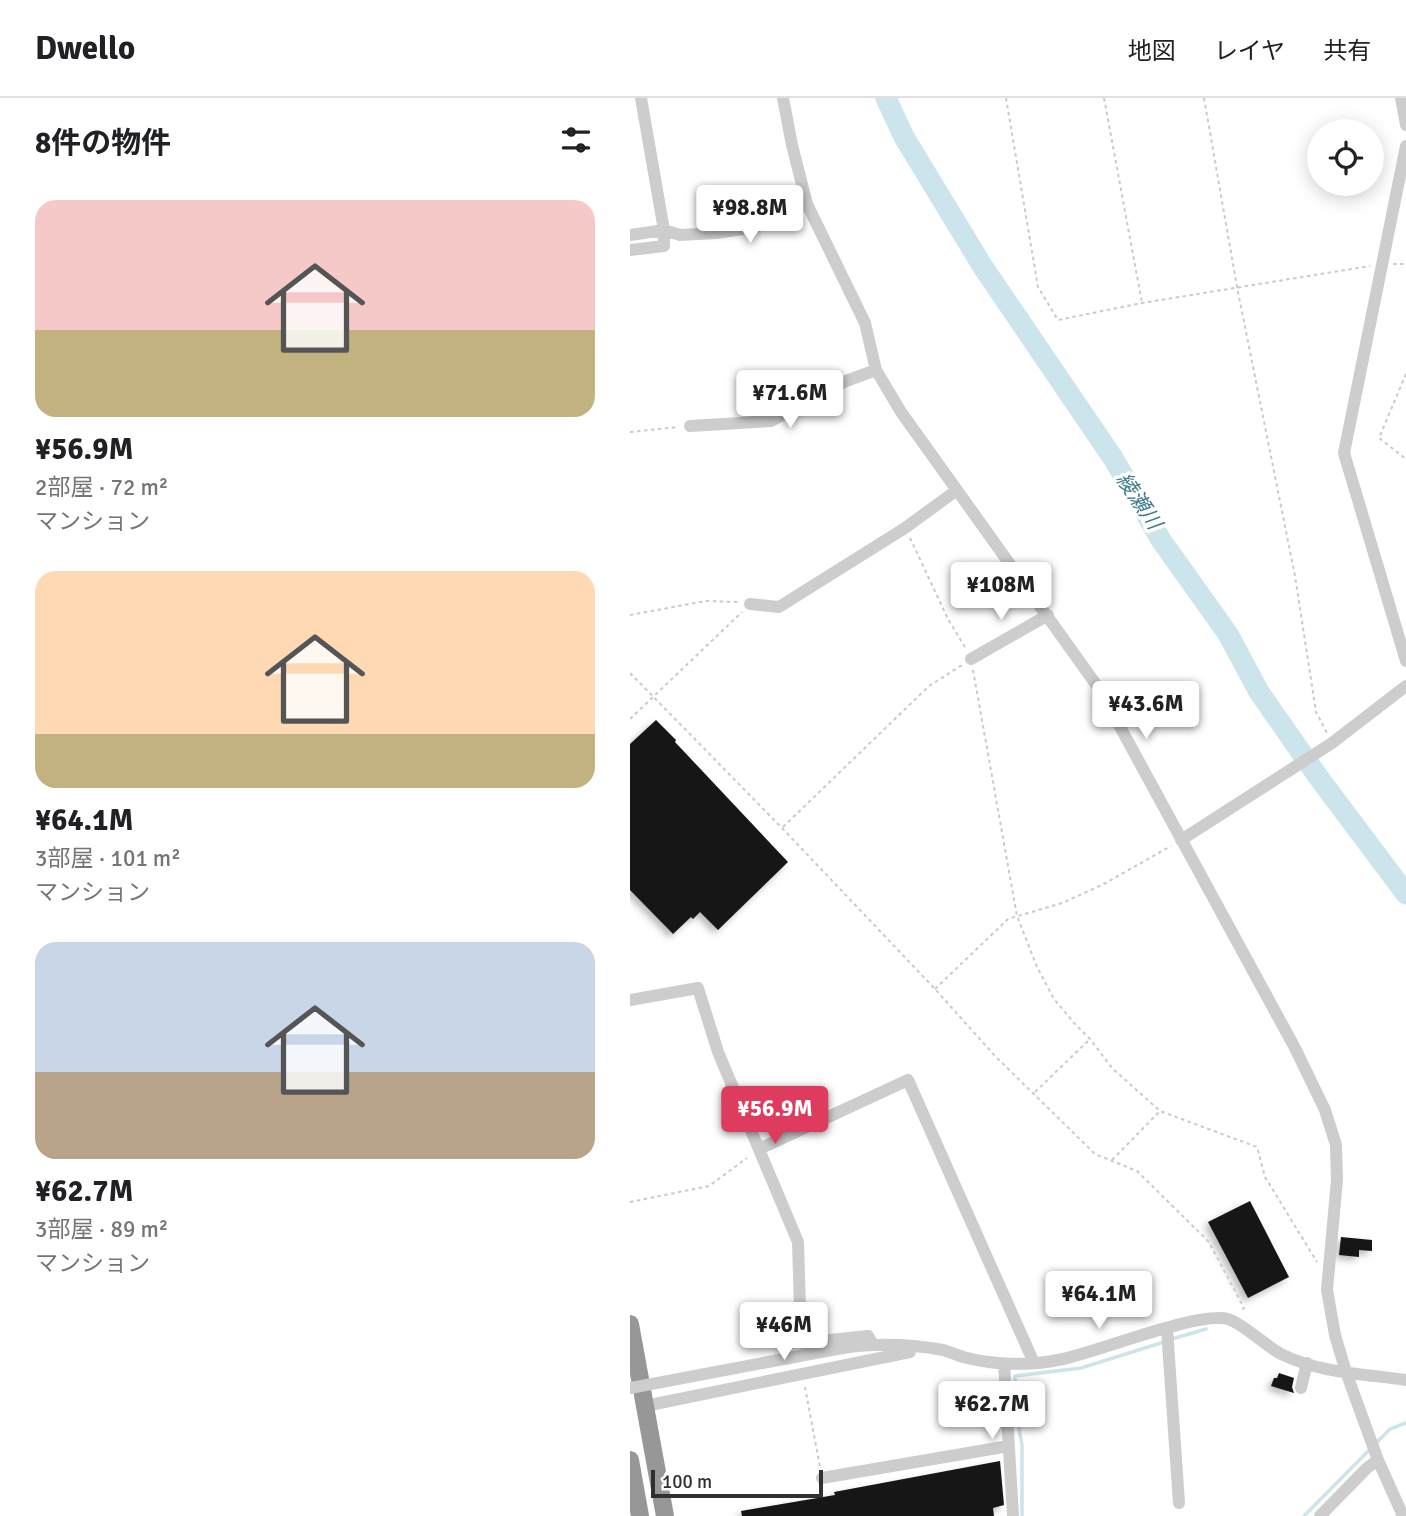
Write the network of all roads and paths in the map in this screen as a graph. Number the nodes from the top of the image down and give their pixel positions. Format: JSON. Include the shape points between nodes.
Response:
{"nodes":[{"id":1,"x":641,"y":98,"type":"edge"},
{"id":2,"x":783,"y":98,"type":"edge"},
{"id":3,"x":1006,"y":98,"type":"edge"},
{"id":4,"x":1104,"y":98,"type":"edge"},
{"id":5,"x":1204,"y":98,"type":"edge"},
{"id":6,"x":1401,"y":98,"type":"edge"},
{"id":7,"x":1406,"y":125,"type":"edge"},
{"id":8,"x":1406,"y":146,"type":"edge"},
{"id":9,"x":807,"y":204,"type":"junction"},
{"id":10,"x":664,"y":230,"type":"junction"},
{"id":11,"x":630,"y":235,"type":"edge"},
{"id":12,"x":630,"y":250,"type":"edge"},
{"id":13,"x":1384,"y":264,"type":"junction"},
{"id":14,"x":1406,"y":264,"type":"edge"},
{"id":15,"x":1237,"y":287,"type":"junction"},
{"id":16,"x":1142,"y":303,"type":"junction"},
{"id":17,"x":876,"y":370,"type":"junction"},
{"id":18,"x":1406,"y":374,"type":"edge"},
{"id":19,"x":690,"y":426,"type":"joint"},
{"id":20,"x":630,"y":432,"type":"edge"},
{"id":21,"x":1406,"y":459,"type":"edge"},
{"id":22,"x":957,"y":490,"type":"junction"},
{"id":23,"x":905,"y":528,"type":"junction"},
{"id":24,"x":750,"y":604,"type":"junction"},
{"id":25,"x":630,"y":615,"type":"edge"},
{"id":26,"x":1048,"y":615,"type":"junction"},
{"id":27,"x":971,"y":659,"type":"junction"},
{"id":28,"x":1406,"y":661,"type":"edge"},
{"id":29,"x":630,"y":673,"type":"edge"},
{"id":30,"x":1406,"y":686,"type":"edge"},
{"id":31,"x":653,"y":697,"type":"junction"},
{"id":32,"x":630,"y":719,"type":"edge"},
{"id":33,"x":1332,"y":743,"type":"junction"},
{"id":34,"x":782,"y":828,"type":"junction"},
{"id":35,"x":1181,"y":840,"type":"junction"},
{"id":36,"x":1017,"y":916,"type":"junction"},
{"id":37,"x":698,"y":988,"type":"junction"},
{"id":38,"x":935,"y":989,"type":"junction"},
{"id":39,"x":630,"y":992,"type":"edge"},
{"id":40,"x":630,"y":1000,"type":"edge"},
{"id":41,"x":1090,"y":1038,"type":"junction"},
{"id":42,"x":1034,"y":1093,"type":"junction"},
{"id":43,"x":1160,"y":1111,"type":"junction"},
{"id":44,"x":759,"y":1149,"type":"junction"},
{"id":45,"x":1112,"y":1161,"type":"junction"},
{"id":46,"x":630,"y":1202,"type":"edge"},
{"id":47,"x":1328,"y":1267,"type":"junction"},
{"id":48,"x":1231,"y":1320,"type":"junction"},
{"id":49,"x":630,"y":1324,"type":"edge"},
{"id":50,"x":1167,"y":1329,"type":"junction"},
{"id":51,"x":873,"y":1345,"type":"junction"},
{"id":52,"x":928,"y":1349,"type":"junction"},
{"id":53,"x":1034,"y":1363,"type":"junction"},
{"id":54,"x":1307,"y":1363,"type":"junction"},
{"id":55,"x":1004,"y":1364,"type":"junction"},
{"id":56,"x":1346,"y":1372,"type":"junction"},
{"id":57,"x":803,"y":1375,"type":"junction"},
{"id":58,"x":1401,"y":1380,"type":"edge"},
{"id":59,"x":630,"y":1388,"type":"edge"},
{"id":60,"x":1301,"y":1388,"type":"dead end"},
{"id":61,"x":645,"y":1406,"type":"junction"},
{"id":62,"x":1009,"y":1446,"type":"junction"},
{"id":63,"x":1377,"y":1457,"type":"junction"},
{"id":64,"x":630,"y":1460,"type":"edge"},
{"id":65,"x":822,"y":1478,"type":"joint"},
{"id":66,"x":1179,"y":1503,"type":"dead end"},
{"id":67,"x":640,"y":1516,"type":"edge"},
{"id":68,"x":665,"y":1516,"type":"edge"},
{"id":69,"x":1013,"y":1516,"type":"edge"},
{"id":70,"x":1320,"y":1516,"type":"edge"},
{"id":71,"x":1404,"y":1516,"type":"edge"}],
"edges":[{"from":1,"to":10,"type":"street"},
{"from":2,"to":9,"type":"street"},
{"from":3,"to":16,"type":"path","via":[[1038,287],[1058,320]]},
{"from":4,"to":16,"type":"path"},
{"from":5,"to":15,"type":"path"},
{"from":6,"to":7,"type":"street"},
{"from":8,"to":13,"type":"street"},
{"from":9,"to":10,"type":"street","via":[[755,228],[680,235]]},
{"from":9,"to":17,"type":"street","via":[[865,323]]},
{"from":10,"to":11,"type":"street"},
{"from":10,"to":12,"type":"street","via":[[664,246]]},
{"from":13,"to":14,"type":"path"},
{"from":13,"to":15,"type":"path"},
{"from":13,"to":28,"type":"street","via":[[1344,453]]},
{"from":15,"to":16,"type":"path"},
{"from":15,"to":33,"type":"path","via":[[1295,576],[1316,712]]},
{"from":17,"to":19,"type":"street","via":[[771,421]]},
{"from":17,"to":22,"type":"street"},
{"from":18,"to":21,"type":"path","via":[[1379,438]]},
{"from":19,"to":20,"type":"path"},
{"from":22,"to":23,"type":"street"},
{"from":22,"to":26,"type":"street"},
{"from":23,"to":24,"type":"street","via":[[779,607]]},
{"from":23,"to":27,"type":"path"},
{"from":24,"to":25,"type":"path","via":[[706,601]]},
{"from":24,"to":31,"type":"path"},
{"from":26,"to":27,"type":"street"},
{"from":26,"to":35,"type":"street","via":[[1100,691]]},
{"from":27,"to":34,"type":"path","via":[[929,686]]},
{"from":27,"to":36,"type":"path"},
{"from":29,"to":31,"type":"path"},
{"from":30,"to":33,"type":"street"},
{"from":31,"to":32,"type":"path"},
{"from":31,"to":34,"type":"path"},
{"from":33,"to":35,"type":"street"},
{"from":34,"to":38,"type":"path"},
{"from":35,"to":36,"type":"path","via":[[1102,885]]},
{"from":35,"to":47,"type":"street","via":[[1325,1110],[1336,1145],[1338,1180]]},
{"from":36,"to":38,"type":"path","via":[[1008,919]]},
{"from":36,"to":41,"type":"path","via":[[1054,999]]},
{"from":37,"to":39,"type":"street","via":[[695,981]]},
{"from":37,"to":40,"type":"street"},
{"from":37,"to":44,"type":"street","via":[[718,1052]]},
{"from":38,"to":42,"type":"path"},
{"from":41,"to":42,"type":"path"},
{"from":41,"to":43,"type":"path","via":[[1112,1068]]},
{"from":42,"to":45,"type":"path","via":[[1096,1154]]},
{"from":43,"to":45,"type":"path"},
{"from":43,"to":47,"type":"path","via":[[1257,1147],[1265,1177],[1317,1261]]},
{"from":44,"to":46,"type":"path","via":[[709,1186]]},
{"from":44,"to":51,"type":"street","via":[[798,1241],[801,1343],[868,1336]]},
{"from":44,"to":53,"type":"street","via":[[908,1080]]},
{"from":45,"to":48,"type":"path","via":[[1137,1171],[1209,1242],[1244,1308]]},
{"from":47,"to":56,"type":"street","via":[[1327,1290]]},
{"from":48,"to":50,"type":"street","via":[[1204,1319]]},
{"from":48,"to":54,"type":"street","via":[[1282,1355]]},
{"from":49,"to":61,"type":"highway"},
{"from":50,"to":53,"type":"street"},
{"from":50,"to":66,"type":"street"},
{"from":51,"to":52,"type":"street"},
{"from":51,"to":59,"type":"street","bridge":true},
{"from":52,"to":55,"type":"street"},
{"from":52,"to":57,"type":"street"},
{"from":53,"to":55,"type":"street"},
{"from":54,"to":56,"type":"street"},
{"from":54,"to":60,"type":"street"},
{"from":55,"to":62,"type":"street"},
{"from":56,"to":58,"type":"street"},
{"from":56,"to":63,"type":"street"},
{"from":57,"to":61,"type":"street"},
{"from":57,"to":65,"type":"path"},
{"from":61,"to":68,"type":"highway"},
{"from":62,"to":65,"type":"street"},
{"from":62,"to":69,"type":"street"},
{"from":63,"to":70,"type":"street"},
{"from":63,"to":71,"type":"street"},
{"from":64,"to":67,"type":"highway"}]}
